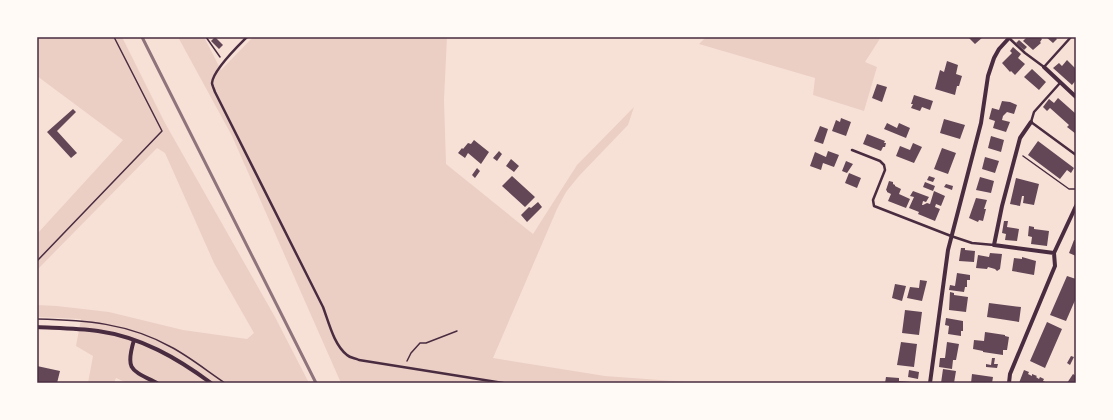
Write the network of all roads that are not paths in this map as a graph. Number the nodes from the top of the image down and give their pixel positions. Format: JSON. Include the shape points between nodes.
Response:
{"nodes":[{"id":1,"x":247,"y":37,"type":"edge"},
{"id":2,"x":1071,"y":37,"type":"edge"},
{"id":3,"x":1009,"y":38,"type":"edge"},
{"id":4,"x":1044,"y":66,"type":"junction"},
{"id":5,"x":1060,"y":82,"type":"junction"},
{"id":6,"x":1076,"y":97,"type":"edge"},
{"id":7,"x":1031,"y":122,"type":"junction"},
{"id":8,"x":852,"y":150,"type":"dead end"},
{"id":9,"x":1076,"y":155,"type":"edge"},
{"id":10,"x":1076,"y":206,"type":"edge"},
{"id":11,"x":952,"y":236,"type":"junction"},
{"id":12,"x":994,"y":245,"type":"junction"},
{"id":13,"x":1054,"y":253,"type":"junction"},
{"id":14,"x":37,"y":327,"type":"edge"},
{"id":15,"x":134,"y":340,"type":"junction"},
{"id":16,"x":156,"y":383,"type":"edge"},
{"id":17,"x":211,"y":383,"type":"edge"},
{"id":18,"x":503,"y":383,"type":"edge"},
{"id":19,"x":930,"y":383,"type":"edge"},
{"id":20,"x":1009,"y":383,"type":"edge"}],
"edges":[{"from":1,"to":18,"type":"lane","via":[[224,62],[212,83],[323,307],[341,350],[359,360]]},
{"from":2,"to":4,"type":"lane"},
{"from":3,"to":4,"type":"lane"},
{"from":3,"to":11,"type":"street","via":[[999,49],[990,67],[980,128]]},
{"from":4,"to":5,"type":"street"},
{"from":5,"to":6,"type":"street"},
{"from":5,"to":7,"type":"lane","via":[[1034,112]]},
{"from":7,"to":9,"type":"lane"},
{"from":7,"to":12,"type":"street","via":[[1020,138]]},
{"from":8,"to":11,"type":"lane","via":[[884,165],[873,200],[874,206]]},
{"from":10,"to":13,"type":"street"},
{"from":11,"to":12,"type":"lane","via":[[972,243]]},
{"from":11,"to":19,"type":"street"},
{"from":12,"to":13,"type":"street"},
{"from":13,"to":20,"type":"street","via":[[1055,266],[1010,374]]},
{"from":14,"to":15,"type":"street","via":[[99,331]]},
{"from":15,"to":16,"type":"street","via":[[129,355],[132,369]]},
{"from":15,"to":17,"type":"street","via":[[172,357]]}]}
